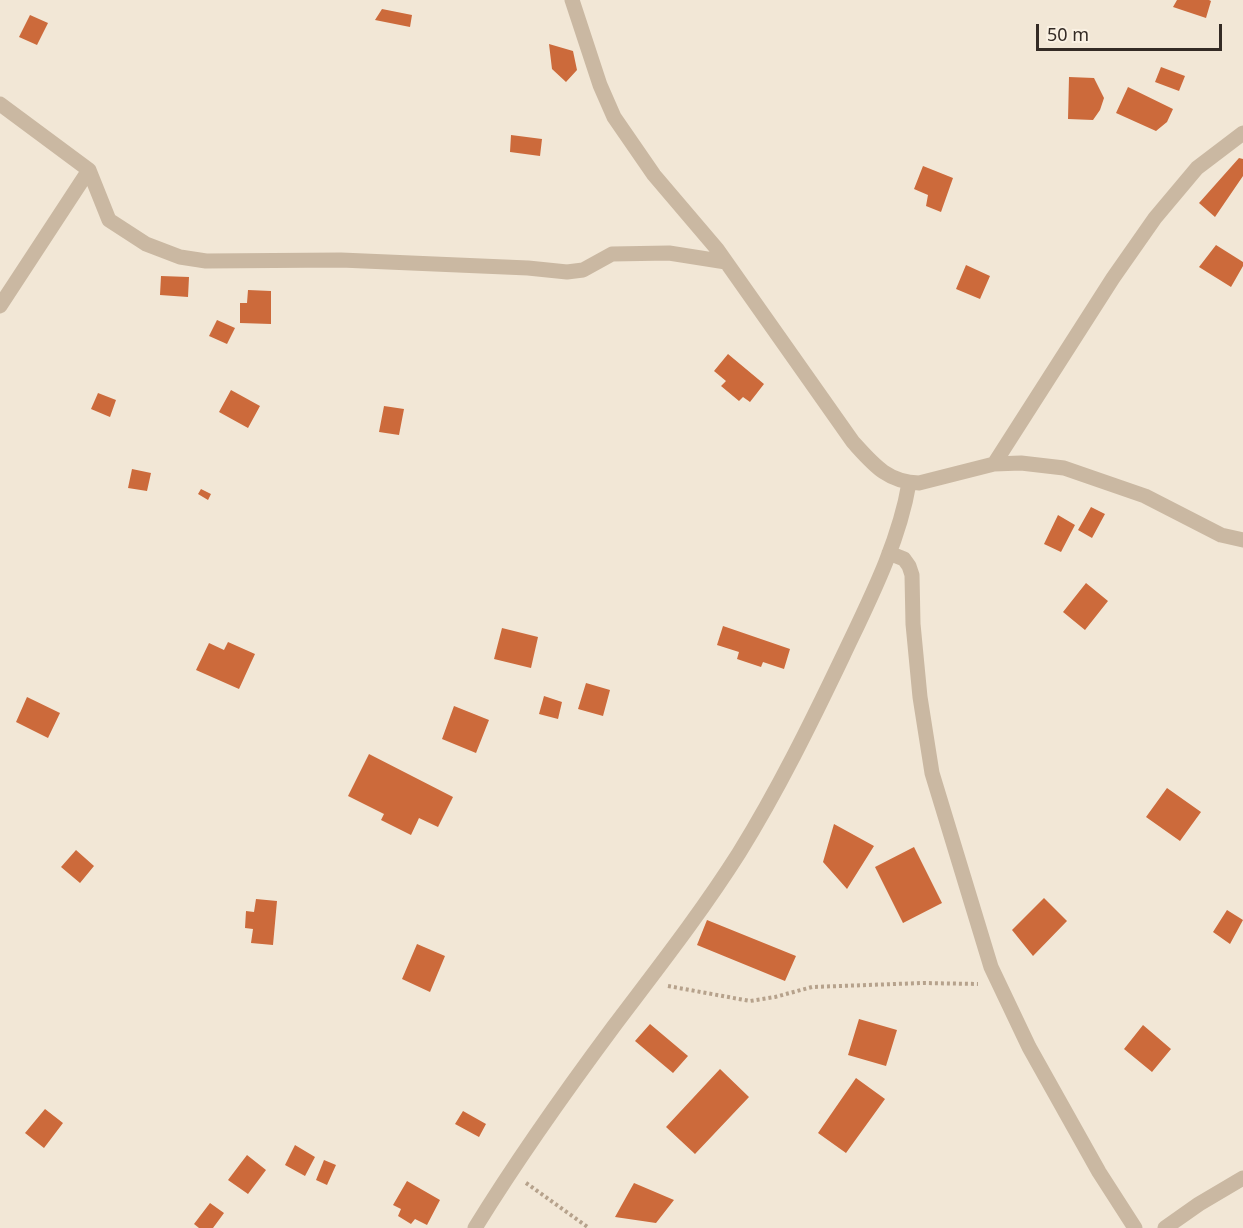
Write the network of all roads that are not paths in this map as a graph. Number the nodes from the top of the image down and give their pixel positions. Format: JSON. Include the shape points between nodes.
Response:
{"nodes":[{"id":1,"x":572,"y":0,"type":"edge"},
{"id":2,"x":0,"y":104,"type":"edge"},
{"id":3,"x":1243,"y":133,"type":"edge"},
{"id":4,"x":89,"y":170,"type":"junction"},
{"id":5,"x":726,"y":262,"type":"junction"},
{"id":6,"x":0,"y":306,"type":"edge"},
{"id":7,"x":994,"y":464,"type":"junction"},
{"id":8,"x":909,"y":483,"type":"junction"},
{"id":9,"x":1243,"y":540,"type":"edge"},
{"id":10,"x":889,"y":553,"type":"junction"},
{"id":11,"x":1243,"y":1178,"type":"edge"},
{"id":12,"x":475,"y":1228,"type":"edge"},
{"id":13,"x":1136,"y":1228,"type":"edge"},
{"id":14,"x":1166,"y":1228,"type":"edge"}],
"edges":[{"from":1,"to":5,"type":"street","via":[[614,117],[654,175]]},
{"from":2,"to":4,"type":"street"},
{"from":3,"to":7,"type":"street","via":[[1197,168],[1155,218]]},
{"from":4,"to":5,"type":"street","via":[[109,220],[146,244],[180,257],[206,261],[341,260],[567,272],[583,270],[612,254],[669,254]]},
{"from":4,"to":6,"type":"street"},
{"from":5,"to":8,"type":"street","via":[[853,442],[888,477]]},
{"from":7,"to":8,"type":"street"},
{"from":7,"to":9,"type":"street","via":[[1064,468],[1144,496],[1221,535]]},
{"from":8,"to":10,"type":"street"},
{"from":10,"to":12,"type":"street","via":[[812,722],[760,818],[720,881],[510,1171]]},
{"from":10,"to":13,"type":"street","via":[[904,559],[912,575],[920,697],[932,773],[982,941],[1029,1047],[1099,1172]]},
{"from":11,"to":14,"type":"street"}]}
